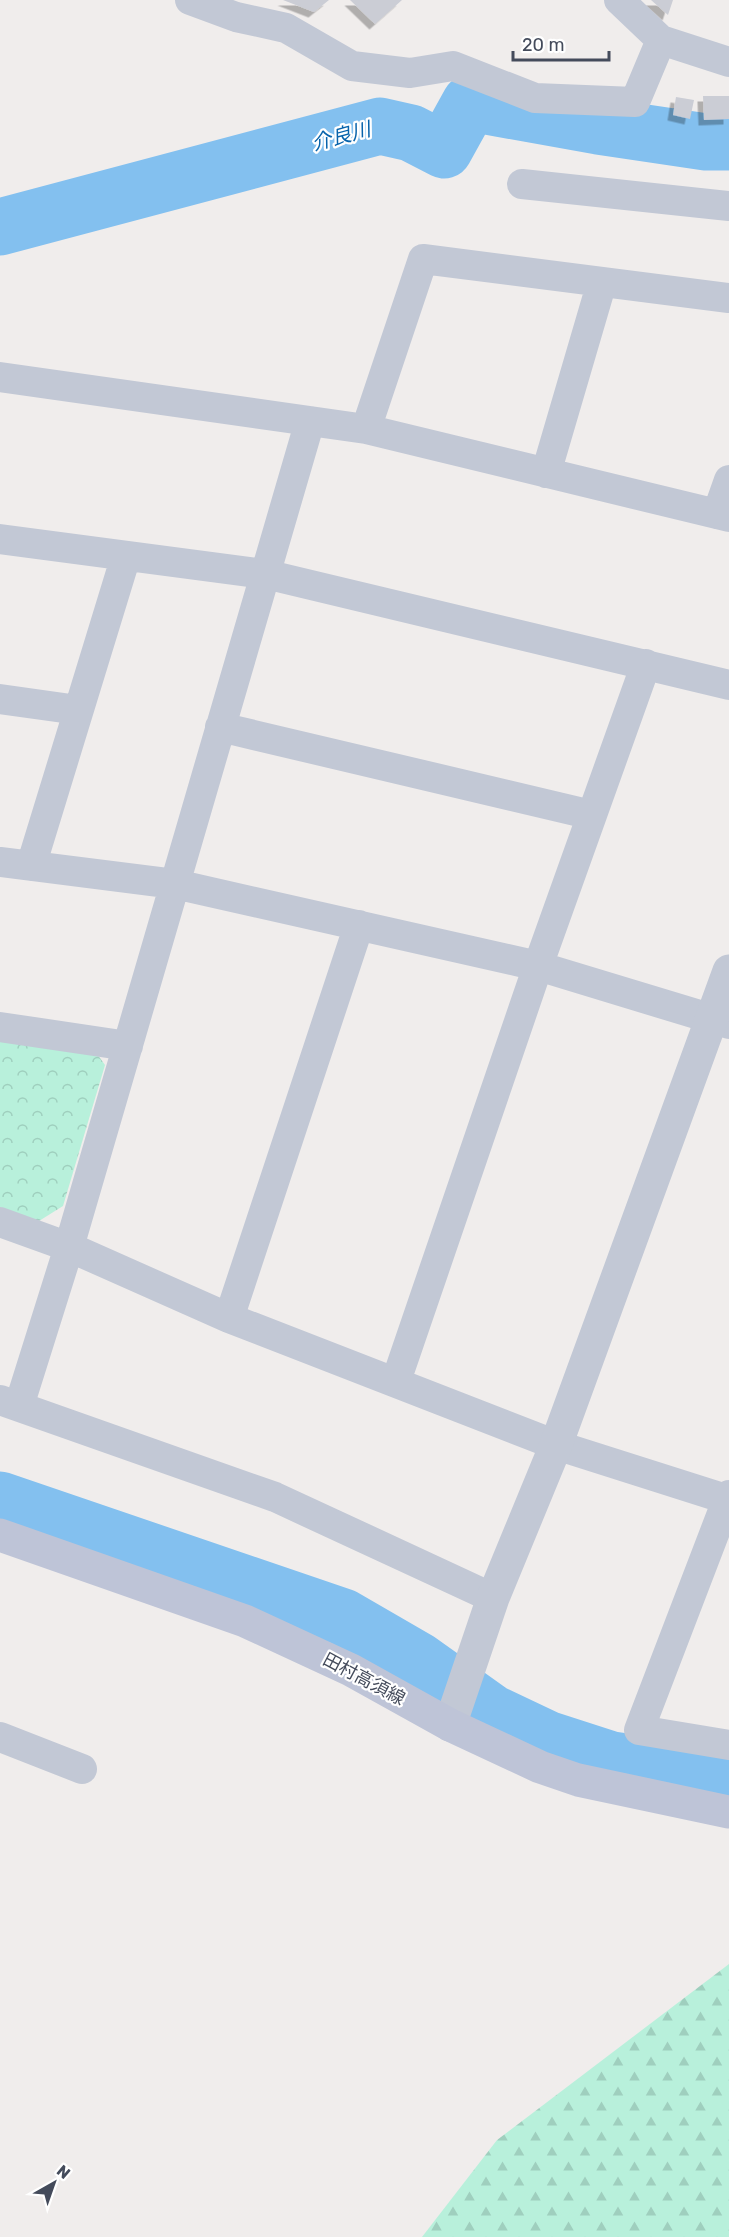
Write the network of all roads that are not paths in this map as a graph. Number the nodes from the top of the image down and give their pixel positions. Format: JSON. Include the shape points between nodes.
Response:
{"nodes":[{"id":1,"x":190,"y":0,"type":"edge"},
{"id":2,"x":619,"y":0,"type":"edge"},
{"id":3,"x":661,"y":40,"type":"junction"},
{"id":4,"x":729,"y":63,"type":"edge"},
{"id":5,"x":522,"y":183,"type":"dead end"},
{"id":6,"x":729,"y":206,"type":"edge"},
{"id":7,"x":602,"y":282,"type":"junction"},
{"id":8,"x":729,"y":298,"type":"edge"},
{"id":9,"x":0,"y":376,"type":"edge"},
{"id":10,"x":310,"y":421,"type":"junction"},
{"id":11,"x":366,"y":429,"type":"junction"},
{"id":12,"x":546,"y":473,"type":"junction"},
{"id":13,"x":729,"y":480,"type":"edge"},
{"id":14,"x":723,"y":516,"type":"edge"},
{"id":15,"x":0,"y":539,"type":"edge"},
{"id":16,"x":126,"y":556,"type":"junction"},
{"id":17,"x":265,"y":574,"type":"junction"},
{"id":18,"x":646,"y":664,"type":"junction"},
{"id":19,"x":729,"y":685,"type":"edge"},
{"id":20,"x":0,"y":699,"type":"edge"},
{"id":21,"x":78,"y":710,"type":"junction"},
{"id":22,"x":220,"y":727,"type":"junction"},
{"id":23,"x":592,"y":815,"type":"junction"},
{"id":24,"x":0,"y":862,"type":"edge"},
{"id":25,"x":31,"y":867,"type":"junction"},
{"id":26,"x":175,"y":884,"type":"junction"},
{"id":27,"x":358,"y":925,"type":"junction"},
{"id":28,"x":538,"y":966,"type":"junction"},
{"id":29,"x":729,"y":971,"type":"edge"},
{"id":30,"x":720,"y":1022,"type":"edge"},
{"id":31,"x":0,"y":1027,"type":"edge"},
{"id":32,"x":128,"y":1046,"type":"junction"},
{"id":33,"x":0,"y":1222,"type":"edge"},
{"id":34,"x":69,"y":1246,"type":"junction"},
{"id":35,"x":229,"y":1318,"type":"junction"},
{"id":36,"x":396,"y":1381,"type":"junction"},
{"id":37,"x":9,"y":1403,"type":"edge"},
{"id":38,"x":556,"y":1445,"type":"junction"},
{"id":39,"x":728,"y":1498,"type":"edge"},
{"id":40,"x":0,"y":1535,"type":"edge"},
{"id":41,"x":493,"y":1598,"type":"junction"},
{"id":42,"x":456,"y":1705,"type":"junction"},
{"id":43,"x":0,"y":1737,"type":"edge"},
{"id":44,"x":729,"y":1745,"type":"edge"},
{"id":45,"x":82,"y":1768,"type":"dead end"},
{"id":46,"x":729,"y":1812,"type":"edge"}],
"edges":[{"from":1,"to":3,"type":"street","via":[[286,28],[352,66],[410,73],[453,66],[535,98],[635,102]]},
{"from":2,"to":3,"type":"street"},
{"from":3,"to":4,"type":"street"},
{"from":5,"to":6,"type":"street"},
{"from":7,"to":8,"type":"street"},
{"from":7,"to":11,"type":"street","via":[[423,259]]},
{"from":7,"to":12,"type":"street"},
{"from":9,"to":10,"type":"street"},
{"from":10,"to":11,"type":"street"},
{"from":10,"to":17,"type":"street"},
{"from":11,"to":12,"type":"street"},
{"from":12,"to":14,"type":"street"},
{"from":13,"to":14,"type":"street"},
{"from":15,"to":16,"type":"street"},
{"from":16,"to":17,"type":"street"},
{"from":16,"to":21,"type":"street"},
{"from":17,"to":18,"type":"street"},
{"from":17,"to":22,"type":"street"},
{"from":18,"to":19,"type":"street"},
{"from":18,"to":23,"type":"street"},
{"from":20,"to":21,"type":"street"},
{"from":21,"to":25,"type":"street"},
{"from":22,"to":23,"type":"street"},
{"from":22,"to":26,"type":"street"},
{"from":23,"to":28,"type":"street"},
{"from":24,"to":25,"type":"street"},
{"from":25,"to":26,"type":"street"},
{"from":26,"to":27,"type":"street"},
{"from":26,"to":32,"type":"street"},
{"from":27,"to":28,"type":"street"},
{"from":27,"to":35,"type":"street"},
{"from":28,"to":30,"type":"street"},
{"from":28,"to":36,"type":"street"},
{"from":29,"to":30,"type":"street"},
{"from":30,"to":38,"type":"street"},
{"from":31,"to":32,"type":"street"},
{"from":32,"to":34,"type":"street"},
{"from":33,"to":34,"type":"street"},
{"from":34,"to":35,"type":"street"},
{"from":34,"to":37,"type":"street"},
{"from":35,"to":36,"type":"street"},
{"from":36,"to":38,"type":"street"},
{"from":37,"to":41,"type":"street","via":[[275,1497]]},
{"from":38,"to":39,"type":"street"},
{"from":38,"to":41,"type":"street"},
{"from":39,"to":44,"type":"street","via":[[639,1730]]},
{"from":40,"to":42,"type":"main road","name":"田村高須線","via":[[245,1621],[351,1670]]},
{"from":41,"to":42,"type":"street"},
{"from":42,"to":46,"type":"main road","name":"田村高須線","via":[[540,1767],[578,1780]]},
{"from":43,"to":45,"type":"street"}]}
